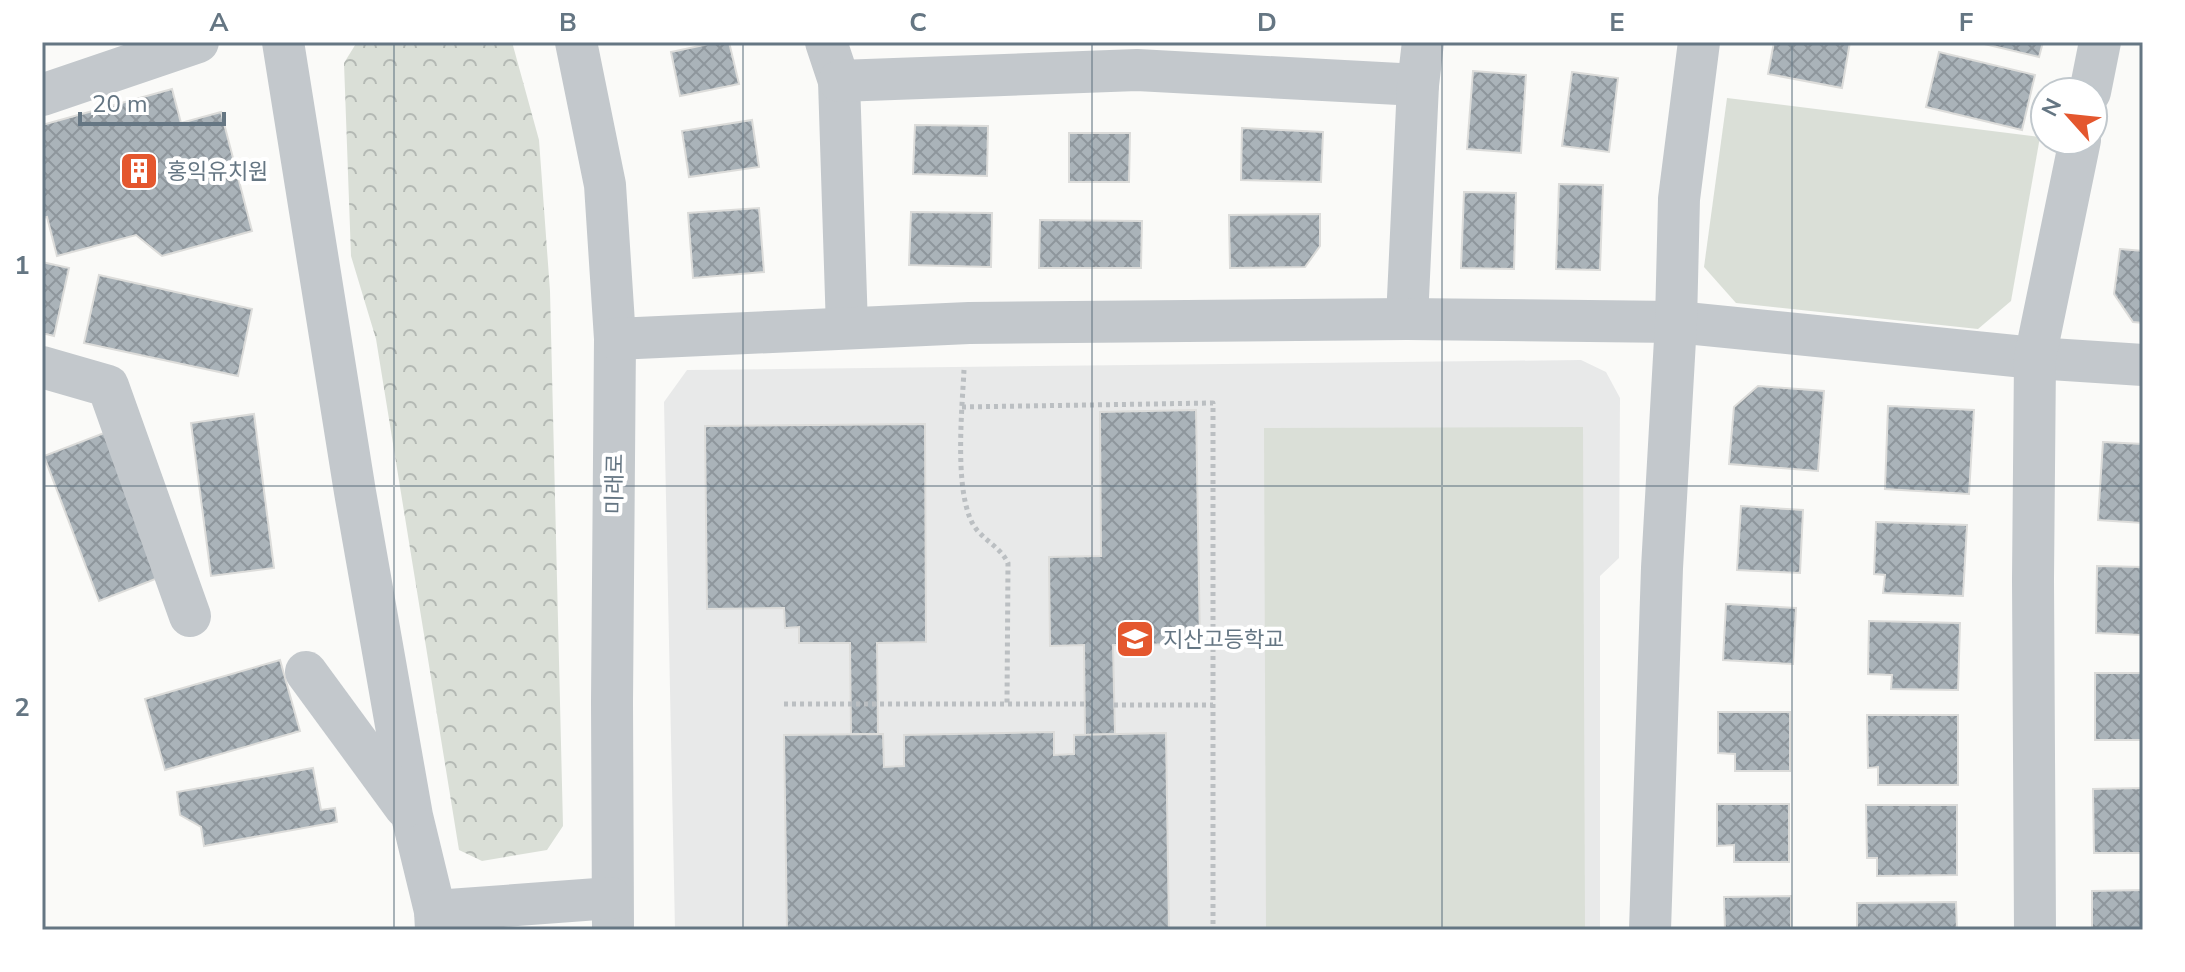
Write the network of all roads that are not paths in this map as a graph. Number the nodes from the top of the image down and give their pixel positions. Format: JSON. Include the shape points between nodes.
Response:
{"nodes":[{"id":1,"x":198,"y":42,"type":"edge"},
{"id":2,"x":283,"y":42,"type":"edge"},
{"id":3,"x":576,"y":42,"type":"edge"},
{"id":4,"x":1423,"y":42,"type":"edge"},
{"id":5,"x":1699,"y":42,"type":"edge"},
{"id":6,"x":2100,"y":42,"type":"edge"},
{"id":7,"x":1138,"y":56,"type":"edge"},
{"id":8,"x":832,"y":61,"type":"edge"},
{"id":9,"x":2093,"y":76,"type":"edge"},
{"id":10,"x":1418,"y":85,"type":"junction"},
{"id":11,"x":42,"y":95,"type":"edge"},
{"id":12,"x":2077,"y":156,"type":"edge"},
{"id":13,"x":1407,"y":319,"type":"junction"},
{"id":14,"x":1676,"y":322,"type":"junction"},
{"id":15,"x":847,"y":328,"type":"junction"},
{"id":16,"x":615,"y":339,"type":"junction"},
{"id":17,"x":2035,"y":358,"type":"junction"},
{"id":18,"x":2143,"y":365,"type":"edge"},
{"id":19,"x":42,"y":367,"type":"edge"},
{"id":20,"x":190,"y":616,"type":"dead end"},
{"id":21,"x":306,"y":672,"type":"dead end"},
{"id":22,"x":412,"y":816,"type":"junction"},
{"id":23,"x":612,"y":914,"type":"edge"},
{"id":24,"x":436,"y":921,"type":"edge"},
{"id":25,"x":1650,"y":930,"type":"edge"},
{"id":26,"x":2035,"y":930,"type":"edge"}],
"edges":[{"from":1,"to":11,"type":"street"},
{"from":2,"to":22,"type":"street"},
{"from":3,"to":16,"type":"street","name":"미래로","via":[[605,185]]},
{"from":4,"to":10,"type":"street"},
{"from":5,"to":14,"type":"street","via":[[1679,199]]},
{"from":6,"to":9,"type":"street"},
{"from":7,"to":8,"type":"street"},
{"from":7,"to":10,"type":"street"},
{"from":8,"to":15,"type":"street"},
{"from":10,"to":13,"type":"street"},
{"from":12,"to":17,"type":"street"},
{"from":13,"to":14,"type":"street"},
{"from":13,"to":15,"type":"street"},
{"from":14,"to":17,"type":"street"},
{"from":14,"to":25,"type":"street"},
{"from":15,"to":16,"type":"street"},
{"from":16,"to":23,"type":"street","name":"미래로"},
{"from":17,"to":18,"type":"street"},
{"from":17,"to":26,"type":"street"},
{"from":19,"to":20,"type":"street","via":[[108,386]]},
{"from":21,"to":22,"type":"street"},
{"from":22,"to":24,"type":"street"},
{"from":23,"to":24,"type":"street"}]}
